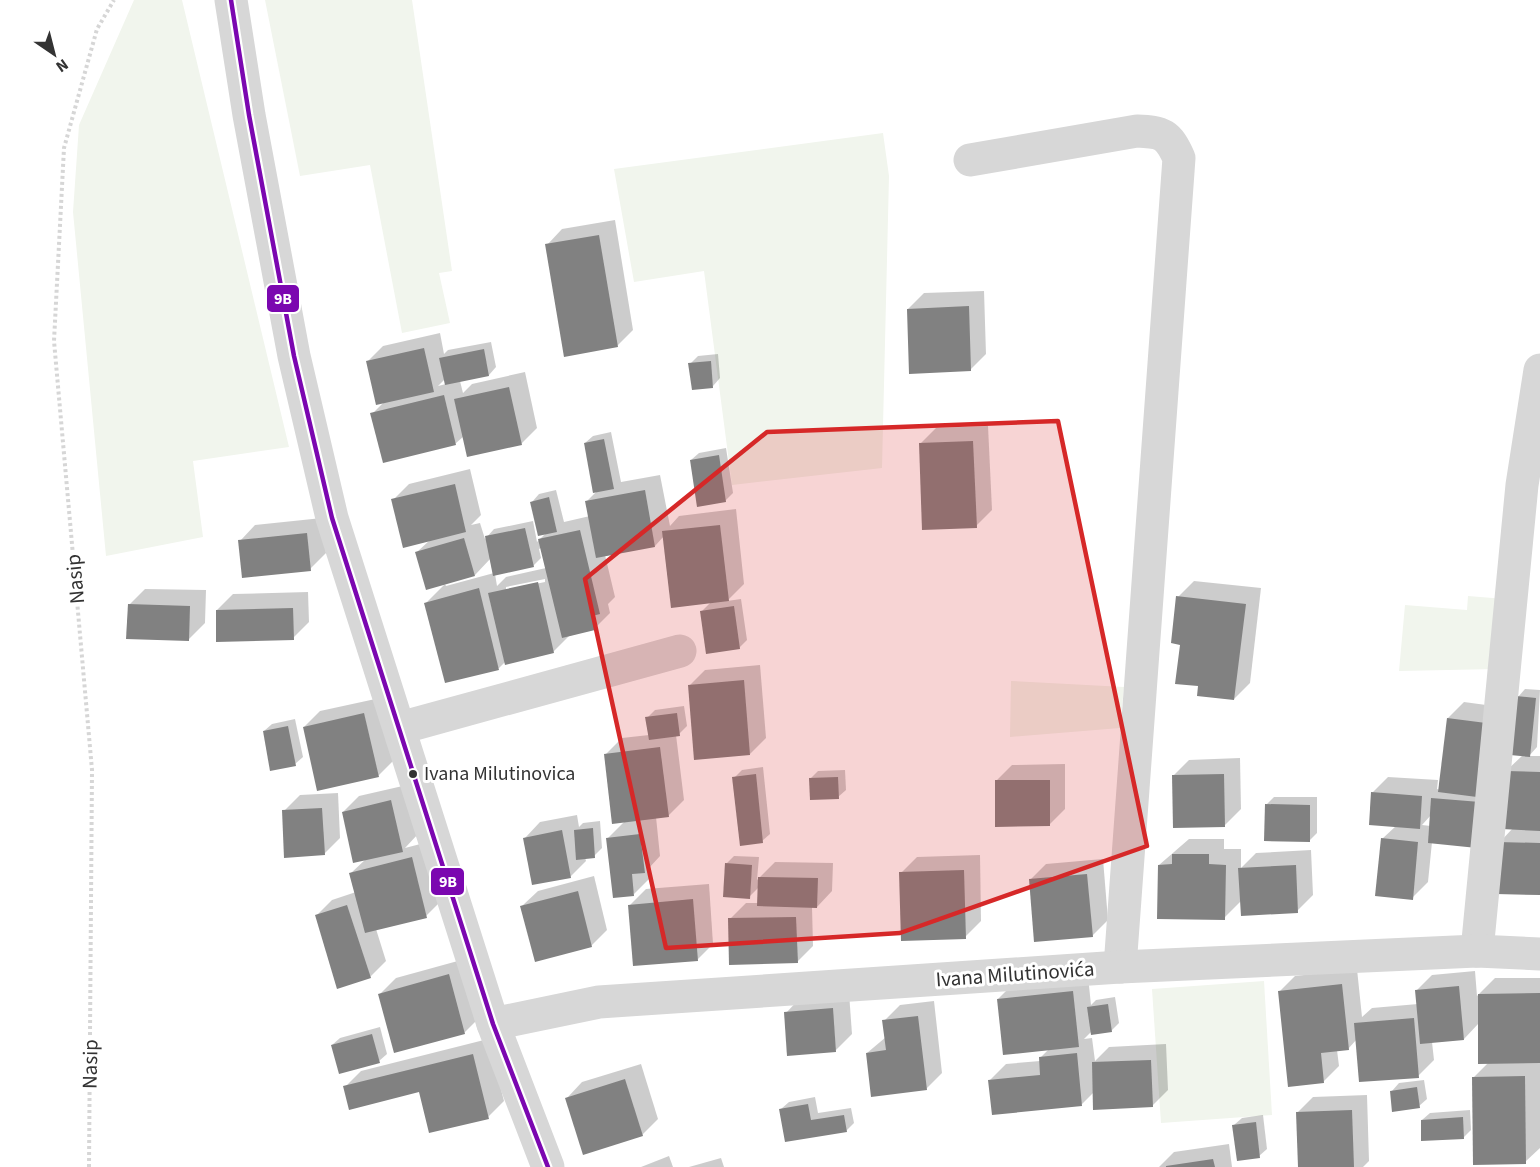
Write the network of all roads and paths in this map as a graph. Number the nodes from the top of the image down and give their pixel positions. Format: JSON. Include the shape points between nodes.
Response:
{"nodes":[{"id":1,"x":114,"y":0,"type":"edge"},
{"id":2,"x":231,"y":0,"type":"edge"},
{"id":3,"x":970,"y":160,"type":"dead end"},
{"id":4,"x":1540,"y":370,"type":"edge"},
{"id":5,"x":680,"y":651,"type":"dead end"},
{"id":6,"x":400,"y":728,"type":"junction"},
{"id":7,"x":1477,"y":951,"type":"junction"},
{"id":8,"x":1540,"y":954,"type":"edge"},
{"id":9,"x":1120,"y":967,"type":"junction"},
{"id":10,"x":493,"y":1024,"type":"junction"},
{"id":11,"x":89,"y":1167,"type":"edge"},
{"id":12,"x":548,"y":1167,"type":"edge"}],
"edges":[{"from":1,"to":11,"type":"path","name":"Nasip","via":[[97,29],[64,148],[54,341],[92,770]]},
{"from":2,"to":6,"type":"street","via":[[294,356],[332,518]]},
{"from":3,"to":9,"type":"street","via":[[1137,130],[1160,132],[1172,143],[1179,158]]},
{"from":4,"to":7,"type":"street","via":[[1522,485]]},
{"from":5,"to":6,"type":"street"},
{"from":6,"to":10,"type":"street"},
{"from":7,"to":8,"type":"street","name":"Ivana Milutinovića"},
{"from":7,"to":9,"type":"street","name":"Ivana Milutinovića"},
{"from":9,"to":10,"type":"street","name":"Ivana Milutinovića","via":[[599,1002]]},
{"from":10,"to":12,"type":"street"}]}
